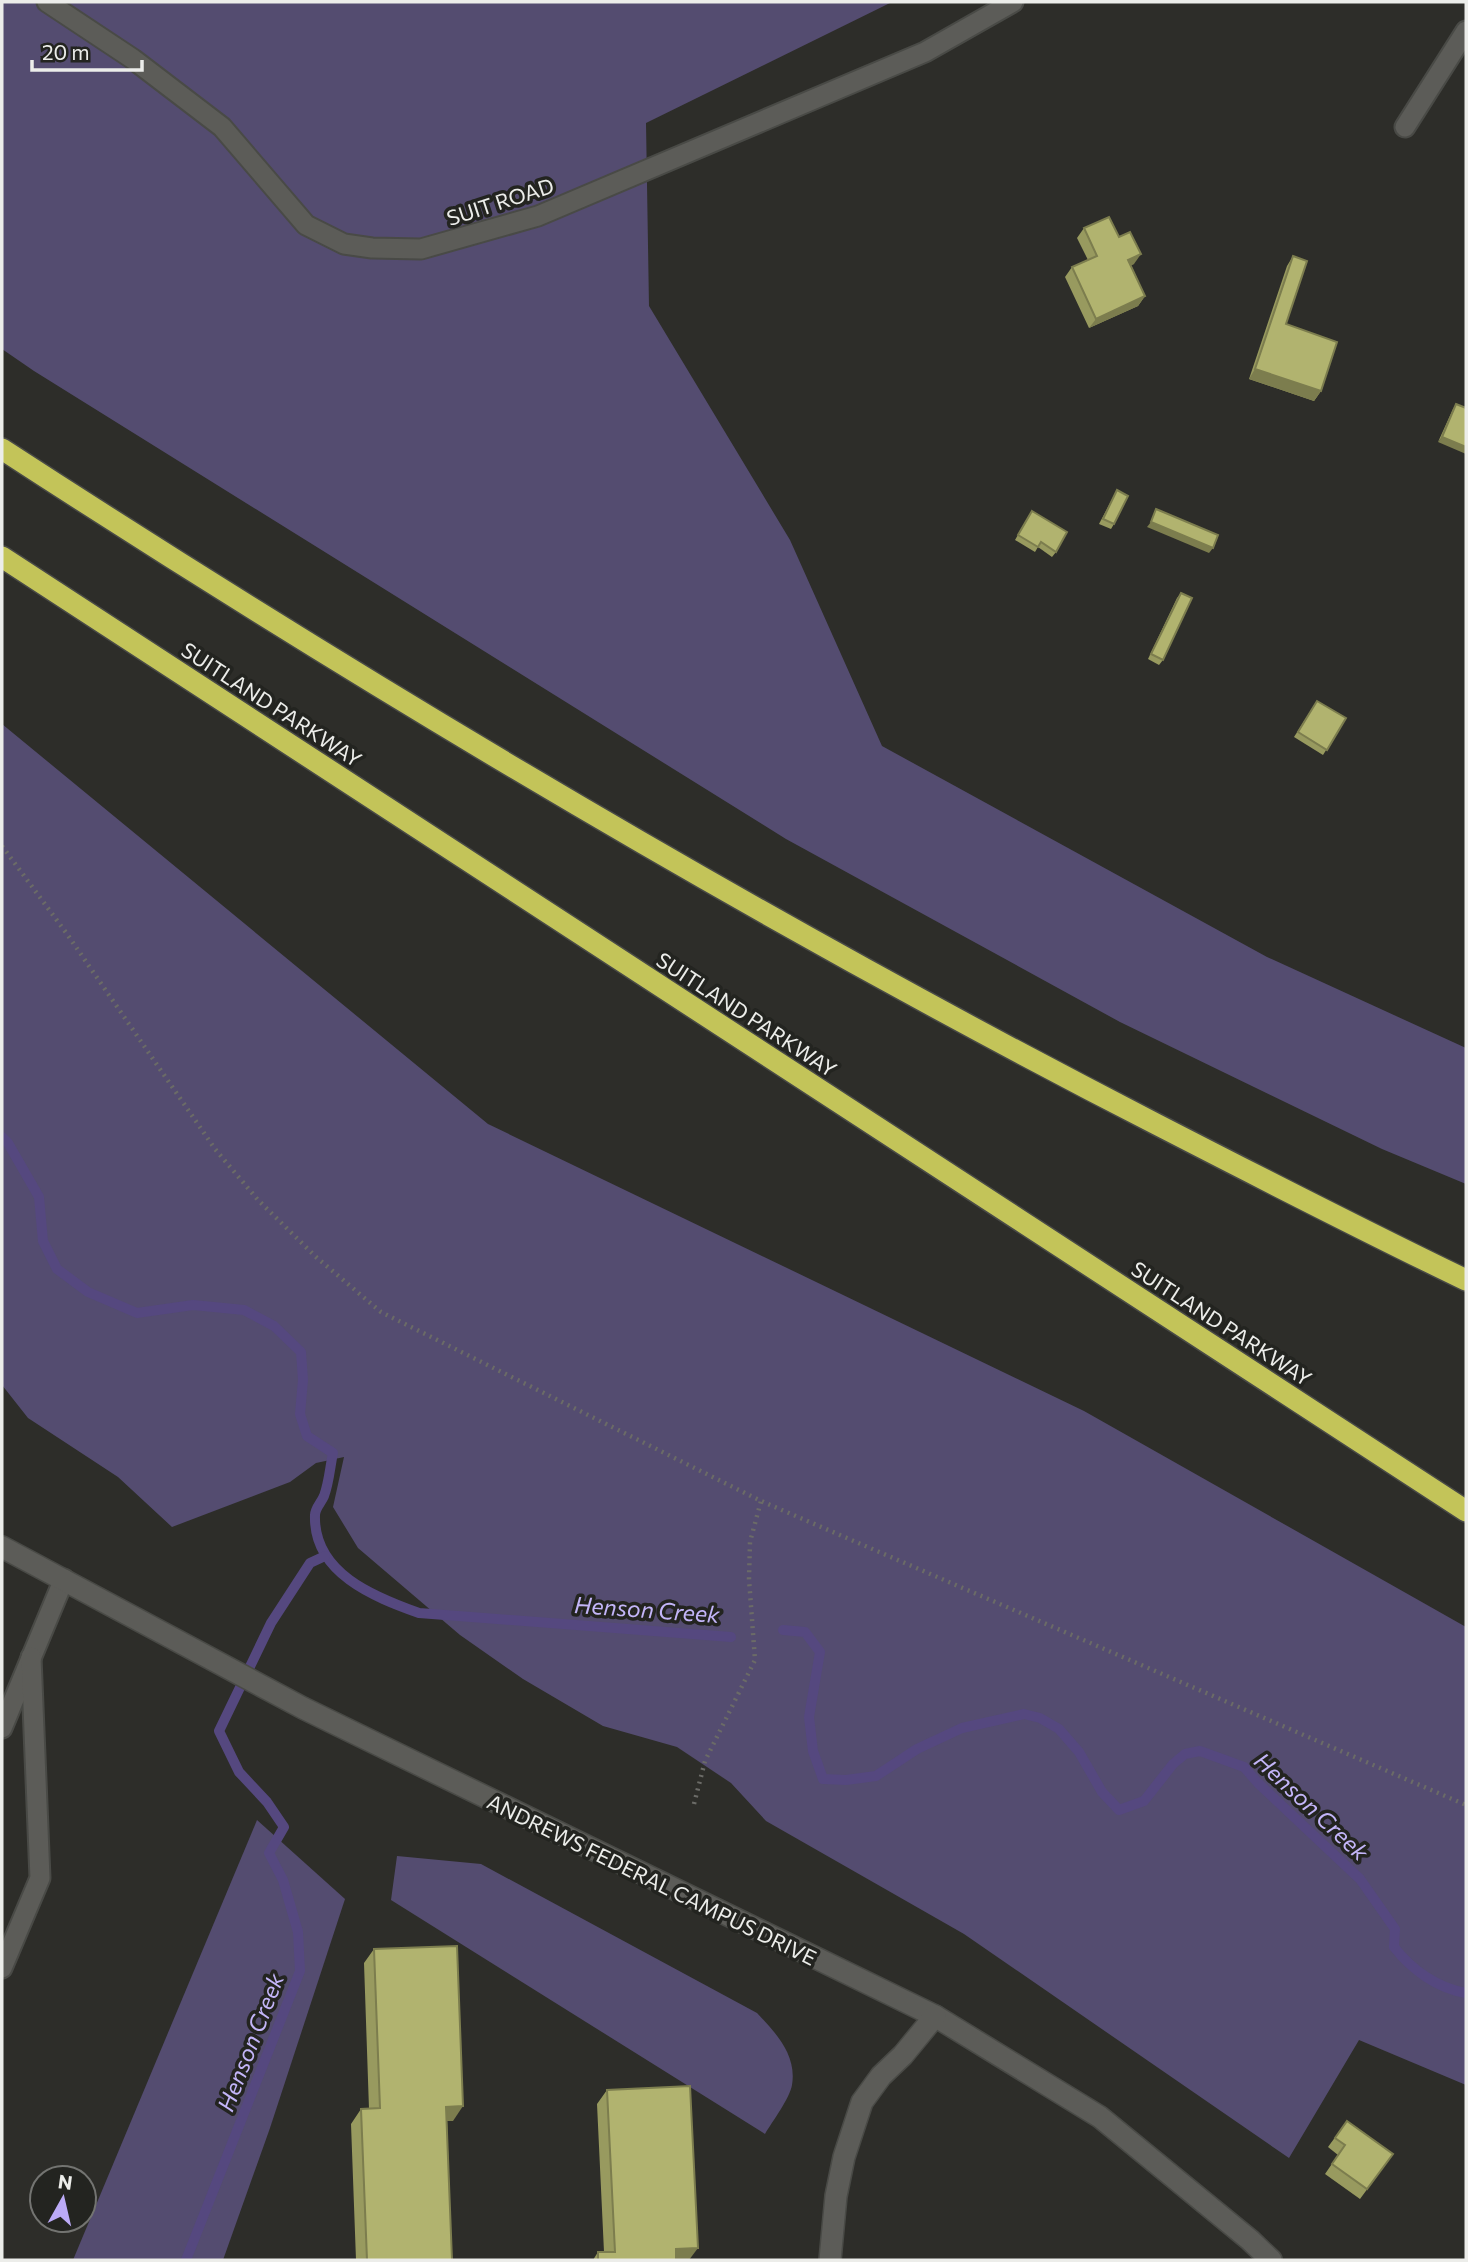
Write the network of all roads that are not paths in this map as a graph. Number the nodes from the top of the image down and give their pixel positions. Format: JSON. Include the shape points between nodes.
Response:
{"nodes":[{"id":1,"x":47,"y":2,"type":"edge"},
{"id":2,"x":1013,"y":2,"type":"edge"},
{"id":3,"x":1466,"y":31,"type":"edge"},
{"id":4,"x":1405,"y":127,"type":"dead end"},
{"id":5,"x":2,"y":449,"type":"edge"},
{"id":6,"x":2,"y":557,"type":"edge"},
{"id":7,"x":1466,"y":1280,"type":"edge"},
{"id":8,"x":1466,"y":1511,"type":"edge"},
{"id":9,"x":2,"y":1547,"type":"edge"},
{"id":10,"x":64,"y":1579,"type":"junction"},
{"id":11,"x":31,"y":1657,"type":"junction"},
{"id":12,"x":2,"y":1728,"type":"edge"},
{"id":13,"x":2,"y":1968,"type":"edge"},
{"id":14,"x":935,"y":2016,"type":"junction"},
{"id":15,"x":830,"y":2260,"type":"edge"},
{"id":16,"x":1271,"y":2260,"type":"edge"}],
"edges":[{"from":1,"to":2,"type":"lane","name":"SUIT ROAD","via":[[133,59],[222,127],[306,225],[344,244],[421,249],[550,211],[925,52]]},
{"from":3,"to":4,"type":"lane"},
{"from":5,"to":7,"type":"highway","via":[[356,674],[712,884],[1068,1079]]},
{"from":6,"to":8,"type":"highway","name":"SUITLAND PARKWAY"},
{"from":9,"to":10,"type":"street","name":"ANDREWS FEDERAL CAMPUS DRIVE"},
{"from":10,"to":11,"type":"lane"},
{"from":10,"to":14,"type":"street","name":"ANDREWS FEDERAL CAMPUS DRIVE","via":[[303,1709]]},
{"from":11,"to":12,"type":"lane"},
{"from":11,"to":13,"type":"lane","via":[[40,1878]]},
{"from":14,"to":15,"type":"street","via":[[862,2102],[836,2196]]},
{"from":14,"to":16,"type":"street","name":"ANDREWS FEDERAL CAMPUS DRIVE","via":[[1100,2117]]}]}
